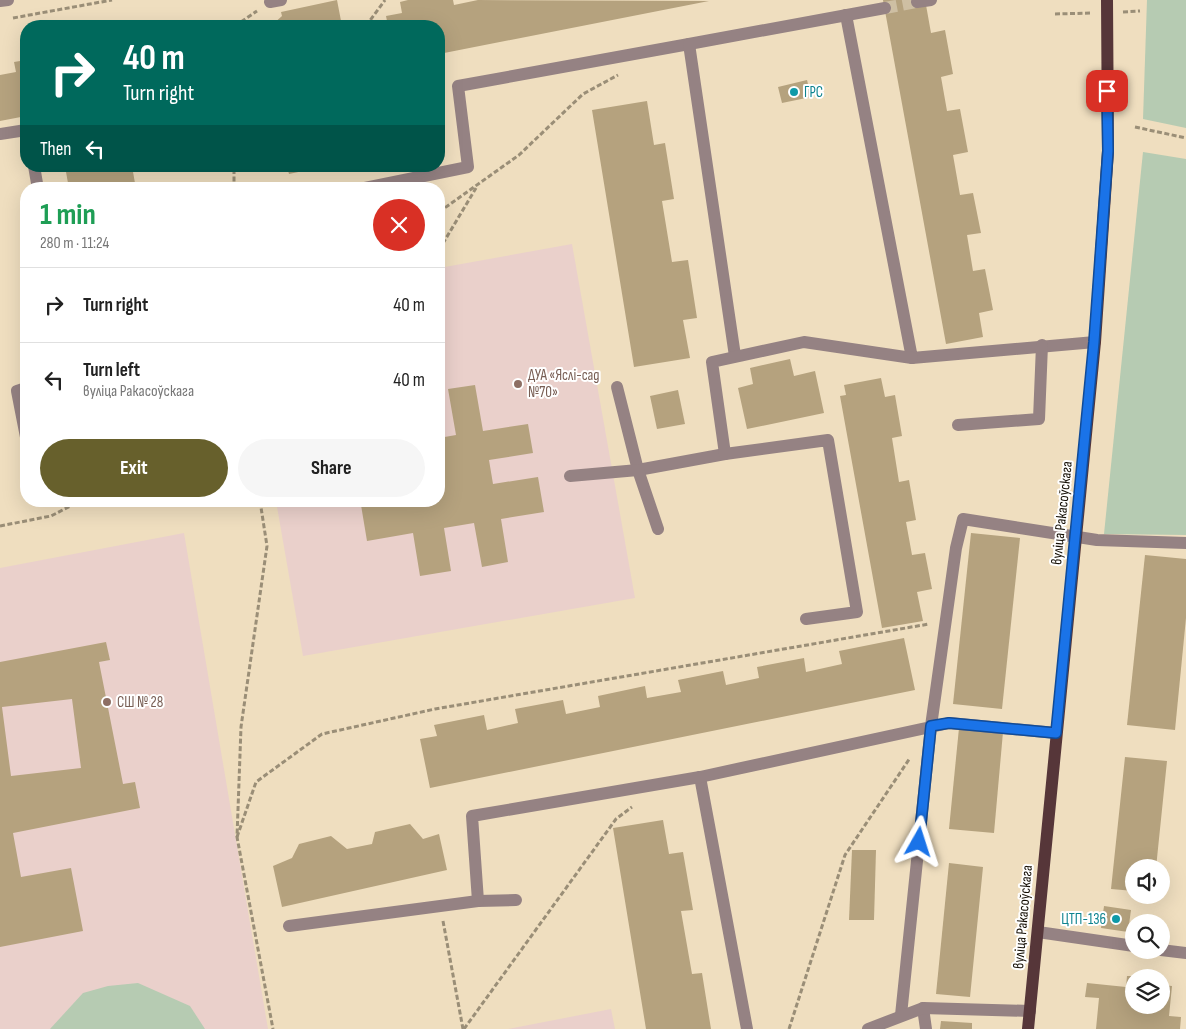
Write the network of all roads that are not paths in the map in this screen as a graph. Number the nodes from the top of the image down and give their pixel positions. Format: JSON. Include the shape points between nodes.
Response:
{"nodes":[{"id":1,"x":8,"y":0,"type":"edge"},
{"id":2,"x":931,"y":0,"type":"edge"},
{"id":3,"x":1107,"y":0,"type":"edge"},
{"id":4,"x":0,"y":2,"type":"edge"},
{"id":5,"x":917,"y":2,"type":"dead end"},
{"id":6,"x":885,"y":8,"type":"tunnel mouth"},
{"id":7,"x":846,"y":15,"type":"junction"},
{"id":8,"x":689,"y":44,"type":"junction"},
{"id":9,"x":20,"y":131,"type":"edge"},
{"id":10,"x":0,"y":134,"type":"edge"},
{"id":11,"x":443,"y":172,"type":"edge"},
{"id":12,"x":445,"y":172,"type":"edge"},
{"id":13,"x":394,"y":182,"type":"edge"},
{"id":14,"x":1094,"y":342,"type":"junction"},
{"id":15,"x":1042,"y":345,"type":"junction"},
{"id":16,"x":735,"y":356,"type":"junction"},
{"id":17,"x":912,"y":358,"type":"junction"},
{"id":18,"x":617,"y":387,"type":"dead end"},
{"id":19,"x":20,"y":390,"type":"edge"},
{"id":20,"x":20,"y":406,"type":"edge"},
{"id":21,"x":958,"y":426,"type":"dead end"},
{"id":22,"x":725,"y":454,"type":"junction"},
{"id":23,"x":638,"y":470,"type":"junction"},
{"id":24,"x":570,"y":476,"type":"dead end"},
{"id":25,"x":658,"y":529,"type":"dead end"},
{"id":26,"x":1076,"y":537,"type":"junction"},
{"id":27,"x":1186,"y":542,"type":"edge"},
{"id":28,"x":806,"y":619,"type":"dead end"},
{"id":29,"x":931,"y":726,"type":"junction"},
{"id":30,"x":1056,"y":733,"type":"junction"},
{"id":31,"x":700,"y":777,"type":"junction"},
{"id":32,"x":516,"y":900,"type":"dead end"},
{"id":33,"x":478,"y":901,"type":"junction"},
{"id":34,"x":289,"y":926,"type":"dead end"},
{"id":35,"x":1038,"y":932,"type":"junction"},
{"id":36,"x":1125,"y":945,"type":"edge"},
{"id":37,"x":1170,"y":951,"type":"edge"},
{"id":38,"x":1186,"y":953,"type":"edge"},
{"id":39,"x":923,"y":1008,"type":"junction"},
{"id":40,"x":1030,"y":1011,"type":"junction"},
{"id":41,"x":901,"y":1015,"type":"junction"},
{"id":42,"x":747,"y":1029,"type":"edge"},
{"id":43,"x":868,"y":1029,"type":"edge"},
{"id":44,"x":926,"y":1029,"type":"edge"},
{"id":45,"x":1028,"y":1029,"type":"edge"}],
"edges":[{"from":1,"to":4,"type":"lane"},
{"from":2,"to":5,"type":"lane"},
{"from":3,"to":14,"type":"main road","name":"вуліца Ракасоўскага","via":[[1108,151]]},
{"from":6,"to":7,"type":"lane"},
{"from":7,"to":8,"type":"lane"},
{"from":7,"to":17,"type":"lane"},
{"from":8,"to":12,"type":"lane","via":[[458,86],[468,167]]},
{"from":8,"to":16,"type":"lane"},
{"from":9,"to":10,"type":"lane"},
{"from":11,"to":13,"type":"lane"},
{"from":14,"to":15,"type":"lane"},
{"from":14,"to":26,"type":"main road","name":"вуліца Ракасоўскага"},
{"from":15,"to":17,"type":"lane"},
{"from":15,"to":21,"type":"lane","via":[[1039,419]]},
{"from":16,"to":17,"type":"lane","via":[[804,342]]},
{"from":16,"to":22,"type":"lane","via":[[712,362]]},
{"from":18,"to":23,"type":"lane"},
{"from":19,"to":20,"type":"lane","via":[[17,391]]},
{"from":22,"to":23,"type":"lane"},
{"from":22,"to":28,"type":"lane","via":[[828,440],[857,612]]},
{"from":23,"to":24,"type":"lane"},
{"from":23,"to":25,"type":"lane"},
{"from":26,"to":27,"type":"lane"},
{"from":26,"to":29,"type":"lane","via":[[963,519]]},
{"from":26,"to":30,"type":"main road","name":"вуліца Ракасоўскага"},
{"from":29,"to":30,"type":"lane","via":[[949,723]]},
{"from":29,"to":31,"type":"lane"},
{"from":29,"to":41,"type":"lane"},
{"from":30,"to":35,"type":"main road","name":"вуліца Ракасоўскага"},
{"from":31,"to":33,"type":"lane","via":[[472,816]]},
{"from":31,"to":42,"type":"lane"},
{"from":32,"to":33,"type":"lane"},
{"from":33,"to":34,"type":"lane"},
{"from":35,"to":36,"type":"lane"},
{"from":35,"to":40,"type":"main road","name":"вуліца Ракасоўскага"},
{"from":37,"to":38,"type":"lane"},
{"from":39,"to":40,"type":"lane"},
{"from":39,"to":41,"type":"lane"},
{"from":39,"to":44,"type":"lane"},
{"from":40,"to":45,"type":"main road","name":"вуліца Ракасоўскага"},
{"from":41,"to":43,"type":"lane"}]}
